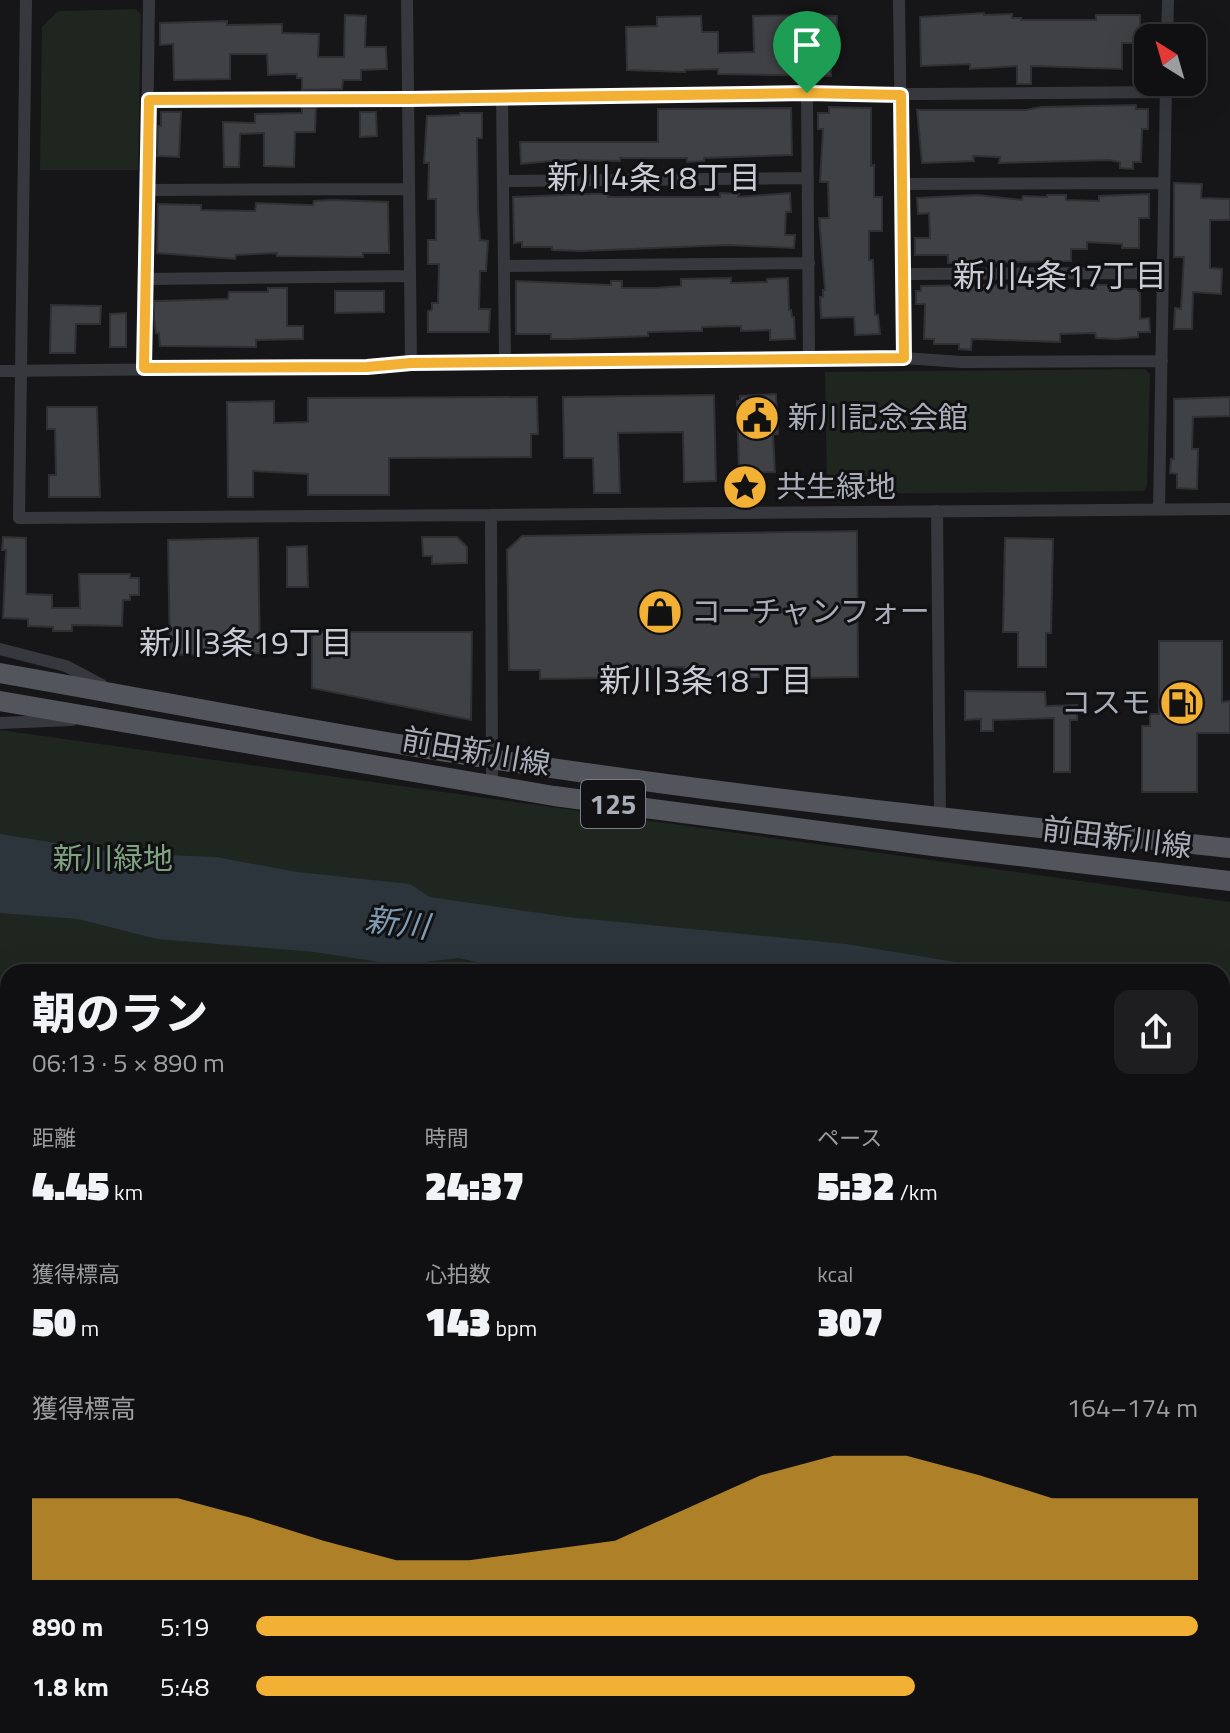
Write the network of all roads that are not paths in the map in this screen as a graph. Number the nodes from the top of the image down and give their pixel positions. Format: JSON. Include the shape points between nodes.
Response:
{"nodes":[{"id":1,"x":26,"y":0,"type":"edge"},
{"id":2,"x":149,"y":0,"type":"edge"},
{"id":3,"x":407,"y":0,"type":"edge"},
{"id":4,"x":899,"y":0,"type":"edge"},
{"id":5,"x":1168,"y":0,"type":"edge"},
{"id":6,"x":1167,"y":24,"type":"edge"},
{"id":7,"x":1134,"y":88,"type":"edge"},
{"id":8,"x":807,"y":93,"type":"junction"},
{"id":9,"x":901,"y":95,"type":"junction"},
{"id":10,"x":502,"y":96,"type":"junction"},
{"id":11,"x":1166,"y":96,"type":"edge"},
{"id":12,"x":408,"y":99,"type":"junction"},
{"id":13,"x":149,"y":100,"type":"junction"},
{"id":14,"x":808,"y":178,"type":"junction"},
{"id":15,"x":503,"y":181,"type":"junction"},
{"id":16,"x":1164,"y":183,"type":"junction"},
{"id":17,"x":902,"y":184,"type":"junction"},
{"id":18,"x":409,"y":189,"type":"junction"},
{"id":19,"x":147,"y":190,"type":"junction"},
{"id":20,"x":809,"y":263,"type":"junction"},
{"id":21,"x":504,"y":266,"type":"junction"},
{"id":22,"x":1163,"y":273,"type":"junction"},
{"id":23,"x":903,"y":274,"type":"junction"},
{"id":24,"x":410,"y":276,"type":"junction"},
{"id":25,"x":145,"y":279,"type":"junction"},
{"id":26,"x":904,"y":358,"type":"junction"},
{"id":27,"x":809,"y":359,"type":"junction"},
{"id":28,"x":1162,"y":361,"type":"junction"},
{"id":29,"x":505,"y":362,"type":"junction"},
{"id":30,"x":411,"y":363,"type":"junction"},
{"id":31,"x":144,"y":368,"type":"junction"},
{"id":32,"x":20,"y":370,"type":"junction"},
{"id":33,"x":0,"y":371,"type":"edge"},
{"id":34,"x":1230,"y":509,"type":"edge"},
{"id":35,"x":1159,"y":510,"type":"junction"},
{"id":36,"x":937,"y":511,"type":"junction"},
{"id":37,"x":491,"y":515,"type":"junction"},
{"id":38,"x":0,"y":649,"type":"edge"},
{"id":39,"x":0,"y":673,"type":"edge"},
{"id":40,"x":117,"y":693,"type":"junction"},
{"id":41,"x":0,"y":701,"type":"edge"},
{"id":42,"x":103,"y":719,"type":"junction"},
{"id":43,"x":0,"y":723,"type":"edge"},
{"id":44,"x":493,"y":760,"type":"junction"},
{"id":45,"x":492,"y":785,"type":"junction"},
{"id":46,"x":940,"y":818,"type":"junction"},
{"id":47,"x":1230,"y":848,"type":"edge"},
{"id":48,"x":1230,"y":881,"type":"edge"}],
"edges":[{"from":1,"to":32,"type":"street"},
{"from":2,"to":13,"type":"street"},
{"from":3,"to":12,"type":"street"},
{"from":4,"to":9,"type":"street"},
{"from":5,"to":6,"type":"street"},
{"from":7,"to":9,"type":"street"},
{"from":8,"to":9,"type":"street"},
{"from":8,"to":10,"type":"street"},
{"from":8,"to":14,"type":"street"},
{"from":9,"to":17,"type":"street"},
{"from":10,"to":12,"type":"street"},
{"from":10,"to":15,"type":"street"},
{"from":11,"to":16,"type":"street"},
{"from":12,"to":13,"type":"street"},
{"from":12,"to":18,"type":"street"},
{"from":13,"to":19,"type":"street"},
{"from":14,"to":15,"type":"street"},
{"from":14,"to":20,"type":"street"},
{"from":15,"to":21,"type":"street"},
{"from":16,"to":17,"type":"street"},
{"from":16,"to":22,"type":"street"},
{"from":17,"to":23,"type":"street"},
{"from":18,"to":19,"type":"street"},
{"from":18,"to":24,"type":"street"},
{"from":19,"to":25,"type":"street"},
{"from":20,"to":21,"type":"street"},
{"from":20,"to":27,"type":"street"},
{"from":21,"to":29,"type":"street"},
{"from":22,"to":23,"type":"street"},
{"from":22,"to":28,"type":"street"},
{"from":23,"to":26,"type":"street"},
{"from":24,"to":25,"type":"street"},
{"from":24,"to":30,"type":"street"},
{"from":25,"to":31,"type":"street"},
{"from":26,"to":27,"type":"street"},
{"from":26,"to":28,"type":"street"},
{"from":27,"to":29,"type":"street"},
{"from":28,"to":35,"type":"street"},
{"from":29,"to":30,"type":"street"},
{"from":30,"to":31,"type":"street"},
{"from":31,"to":32,"type":"street"},
{"from":32,"to":33,"type":"street"},
{"from":32,"to":37,"type":"street","via":[[19,518]]},
{"from":34,"to":35,"type":"street"},
{"from":35,"to":36,"type":"street"},
{"from":36,"to":37,"type":"street"},
{"from":36,"to":46,"type":"street"},
{"from":37,"to":44,"type":"street"},
{"from":38,"to":40,"type":"street","via":[[66,666]]},
{"from":39,"to":40,"type":"main road","name":"前田新川線","number":"125"},
{"from":40,"to":44,"type":"main road","name":"前田新川線","number":"125"},
{"from":41,"to":42,"type":"main road","name":"前田新川線","number":"125"},
{"from":42,"to":43,"type":"street"},
{"from":42,"to":45,"type":"main road","name":"前田新川線","number":"125"},
{"from":44,"to":45,"type":"street"},
{"from":44,"to":46,"type":"main road","name":"前田新川線","number":"125"},
{"from":45,"to":48,"type":"main road","name":"前田新川線","number":"125"},
{"from":46,"to":47,"type":"main road","name":"前田新川線","number":"125"}]}
